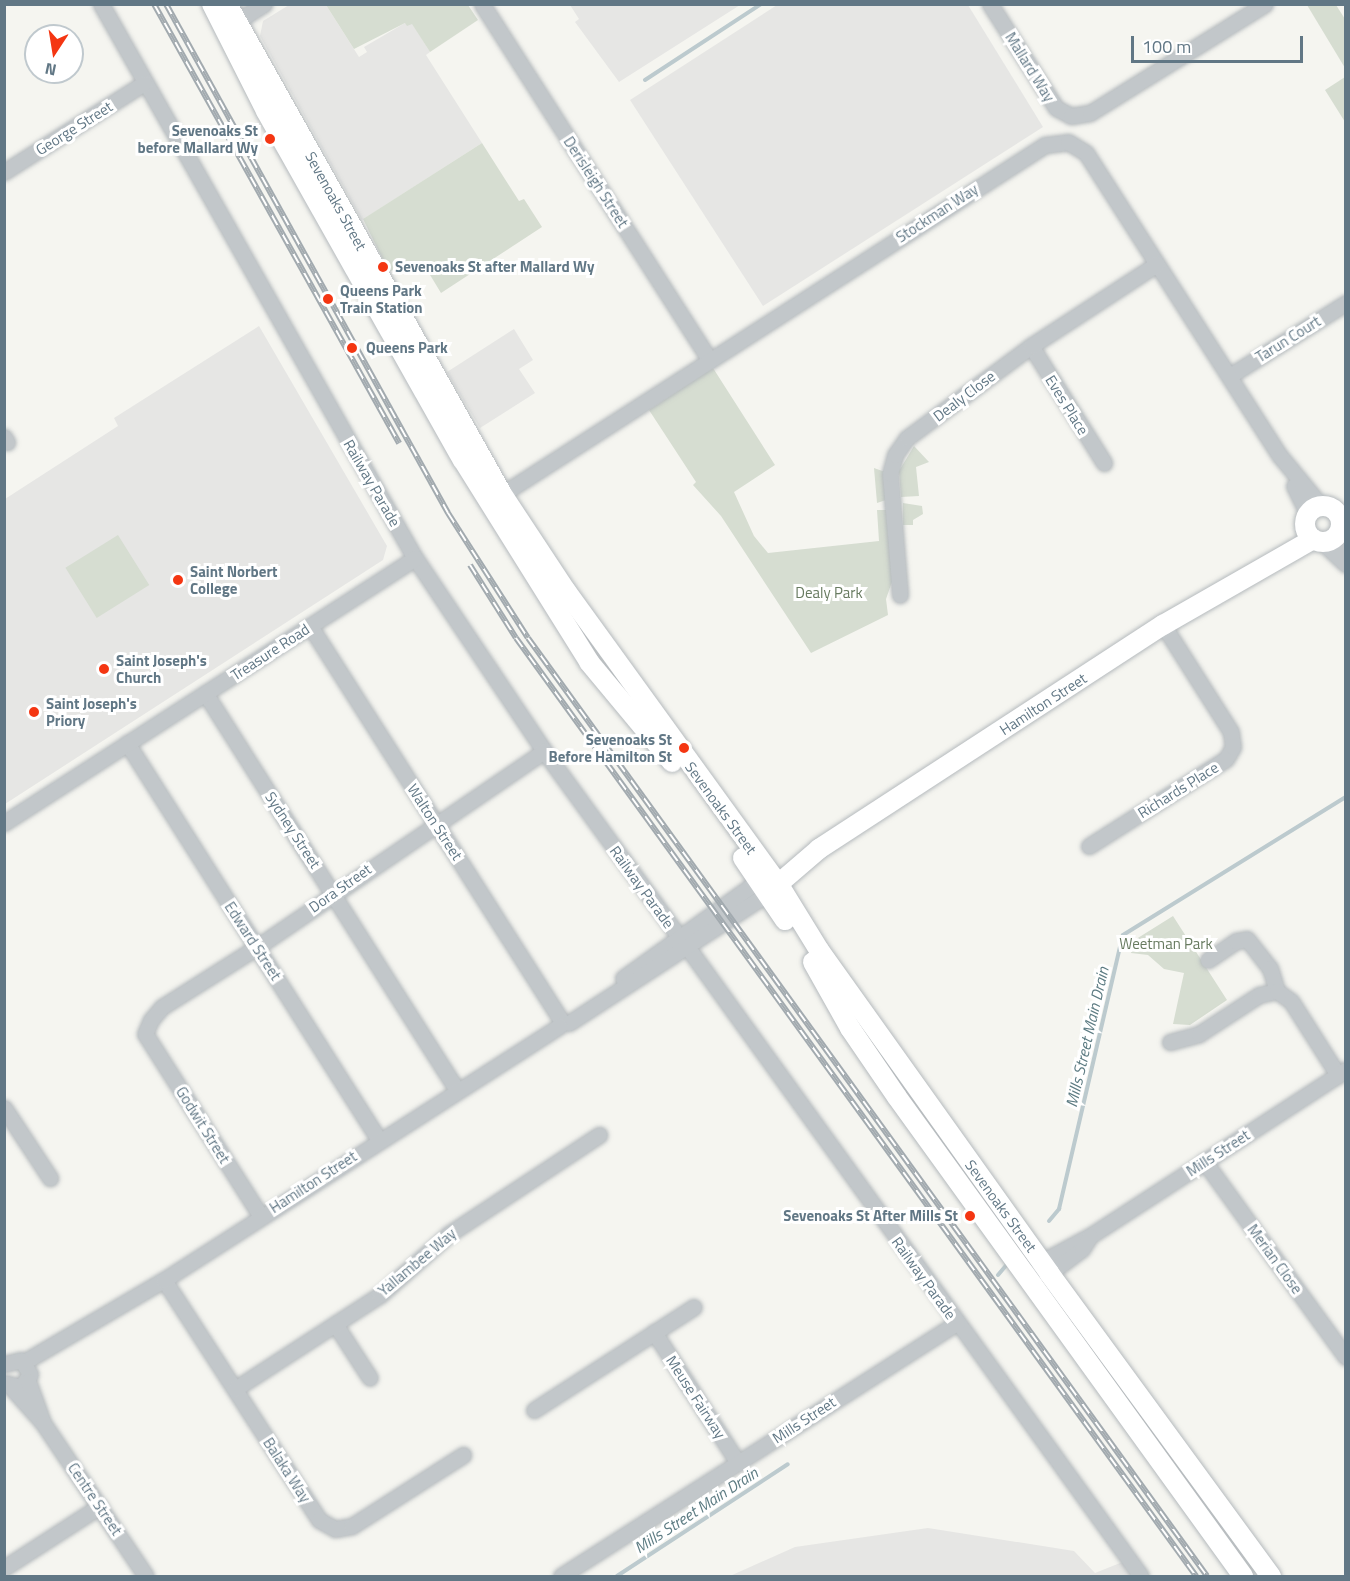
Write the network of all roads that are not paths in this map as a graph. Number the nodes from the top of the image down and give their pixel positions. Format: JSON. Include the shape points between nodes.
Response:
{"nodes":[{"id":1,"x":101,"y":4,"type":"edge"},
{"id":2,"x":264,"y":4,"type":"edge"},
{"id":3,"x":482,"y":4,"type":"edge"},
{"id":4,"x":990,"y":4,"type":"edge"},
{"id":5,"x":1265,"y":4,"type":"edge"},
{"id":6,"x":228,"y":13,"type":"edge"},
{"id":7,"x":144,"y":83,"type":"junction"},
{"id":8,"x":4,"y":172,"type":"edge"},
{"id":9,"x":1156,"y":264,"type":"junction"},
{"id":10,"x":1346,"y":303,"type":"edge"},
{"id":11,"x":1031,"y":346,"type":"junction"},
{"id":12,"x":710,"y":360,"type":"junction"},
{"id":13,"x":1230,"y":375,"type":"junction"},
{"id":14,"x":1104,"y":463,"type":"dead end"},
{"id":15,"x":496,"y":498,"type":"junction"},
{"id":16,"x":1329,"y":524,"type":"edge"},
{"id":17,"x":415,"y":558,"type":"junction"},
{"id":18,"x":1346,"y":564,"type":"edge"},
{"id":19,"x":900,"y":595,"type":"dead end"},
{"id":20,"x":1163,"y":625,"type":"junction"},
{"id":21,"x":310,"y":626,"type":"junction"},
{"id":22,"x":205,"y":693,"type":"junction"},
{"id":23,"x":127,"y":743,"type":"junction"},
{"id":24,"x":544,"y":751,"type":"junction"},
{"id":25,"x":436,"y":822,"type":"junction"},
{"id":26,"x":4,"y":824,"type":"edge"},
{"id":27,"x":1089,"y":846,"type":"dead end"},
{"id":28,"x":769,"y":883,"type":"junction"},
{"id":29,"x":333,"y":892,"type":"junction"},
{"id":30,"x":684,"y":943,"type":"junction"},
{"id":31,"x":257,"y":947,"type":"junction"},
{"id":32,"x":1208,"y":960,"type":"dead end"},
{"id":33,"x":1277,"y":991,"type":"junction"},
{"id":34,"x":564,"y":1021,"type":"junction"},
{"id":35,"x":145,"y":1034,"type":"joint"},
{"id":36,"x":1170,"y":1042,"type":"dead end"},
{"id":37,"x":1342,"y":1072,"type":"edge"},
{"id":38,"x":457,"y":1090,"type":"junction"},
{"id":39,"x":4,"y":1108,"type":"edge"},
{"id":40,"x":599,"y":1135,"type":"dead end"},
{"id":41,"x":379,"y":1140,"type":"junction"},
{"id":42,"x":1204,"y":1161,"type":"junction"},
{"id":43,"x":50,"y":1178,"type":"dead end"},
{"id":44,"x":260,"y":1215,"type":"junction"},
{"id":45,"x":1014,"y":1262,"type":"junction"},
{"id":46,"x":1043,"y":1269,"type":"junction"},
{"id":47,"x":164,"y":1280,"type":"junction"},
{"id":48,"x":1042,"y":1302,"type":"junction"},
{"id":49,"x":694,"y":1307,"type":"dead end"},
{"id":50,"x":957,"y":1323,"type":"junction"},
{"id":51,"x":335,"y":1324,"type":"junction"},
{"id":52,"x":654,"y":1332,"type":"junction"},
{"id":53,"x":1346,"y":1357,"type":"edge"},
{"id":54,"x":17,"y":1364,"type":"edge"},
{"id":55,"x":370,"y":1378,"type":"dead end"},
{"id":56,"x":7,"y":1387,"type":"edge"},
{"id":57,"x":235,"y":1389,"type":"junction"},
{"id":58,"x":534,"y":1410,"type":"dead end"},
{"id":59,"x":43,"y":1423,"type":"junction"},
{"id":60,"x":463,"y":1455,"type":"dead end"},
{"id":61,"x":738,"y":1463,"type":"junction"},
{"id":62,"x":100,"y":1506,"type":"junction"},
{"id":63,"x":4,"y":1568,"type":"edge"},
{"id":64,"x":146,"y":1576,"type":"edge"},
{"id":65,"x":561,"y":1576,"type":"edge"},
{"id":66,"x":1141,"y":1576,"type":"edge"},
{"id":67,"x":1243,"y":1576,"type":"edge"},
{"id":68,"x":1271,"y":1576,"type":"edge"}],
"edges":[{"from":1,"to":7,"type":"street","name":"Railway Parade"},
{"from":2,"to":6,"type":"street"},
{"from":3,"to":12,"type":"street","name":"Derisleigh Street"},
{"from":4,"to":5,"type":"street","name":"Mallard Way","via":[[1056,108],[1071,116],[1090,113]]},
{"from":6,"to":15,"type":"main road","name":"Sevenoaks Street","via":[[266,111]]},
{"from":7,"to":8,"type":"street","name":"George Street"},
{"from":7,"to":17,"type":"street","name":"Railway Parade"},
{"from":9,"to":11,"type":"street","name":"Dealy Close"},
{"from":9,"to":12,"type":"street","name":"Stockman Way","via":[[1086,153],[1068,142],[1045,144]]},
{"from":9,"to":13,"type":"street","name":"Stockman Way"},
{"from":10,"to":13,"type":"street","name":"Tarun Court"},
{"from":11,"to":14,"type":"street","name":"Eves Place"},
{"from":11,"to":19,"type":"street","name":"Dealy Close","via":[[907,438],[895,455],[890,474]]},
{"from":12,"to":15,"type":"street","name":"Stockman Way"},
{"from":13,"to":16,"type":"street","name":"Stockman Way","via":[[1280,456]]},
{"from":15,"to":28,"type":"main road","name":"Sevenoaks Street","via":[[595,670]]},
{"from":16,"to":18,"type":"street"},
{"from":16,"to":20,"type":"main road","name":"Hamilton Street"},
{"from":17,"to":21,"type":"street","name":"Treasure Road"},
{"from":17,"to":24,"type":"street","name":"Railway Parade"},
{"from":20,"to":27,"type":"street","name":"Richards Place","via":[[1231,732],[1233,747],[1226,759]]},
{"from":20,"to":28,"type":"main road","name":"Hamilton Street"},
{"from":21,"to":22,"type":"street","name":"Treasure Road"},
{"from":21,"to":25,"type":"street","name":"Walton Street"},
{"from":22,"to":23,"type":"street","name":"Treasure Road"},
{"from":22,"to":29,"type":"street","name":"Sydney Street"},
{"from":23,"to":26,"type":"street","name":"Treasure Road"},
{"from":23,"to":31,"type":"street","name":"Edward Street"},
{"from":24,"to":25,"type":"street","name":"Dora Street"},
{"from":24,"to":30,"type":"street","name":"Railway Parade"},
{"from":25,"to":29,"type":"street","name":"Dora Street"},
{"from":25,"to":34,"type":"street","name":"Walton Street"},
{"from":28,"to":30,"type":"street","name":"Hamilton Street"},
{"from":28,"to":45,"type":"main road","name":"Sevenoaks Street","via":[[850,1028]]},
{"from":28,"to":46,"type":"main road","name":"Sevenoaks Street"},
{"from":29,"to":31,"type":"street","name":"Dora Street"},
{"from":29,"to":38,"type":"street","name":"Sydney Street"},
{"from":30,"to":34,"type":"street","name":"Hamilton Street"},
{"from":30,"to":50,"type":"street","name":"Railway Parade"},
{"from":31,"to":35,"type":"street","name":"Dora Street","via":[[162,1007]]},
{"from":31,"to":41,"type":"street","name":"Edward Street"},
{"from":32,"to":33,"type":"street","via":[[1236,941],[1247,939],[1270,968]]},
{"from":33,"to":36,"type":"street","via":[[1259,995],[1199,1034]]},
{"from":33,"to":37,"type":"street","via":[[1291,1001]]},
{"from":34,"to":38,"type":"street","name":"Hamilton Street"},
{"from":35,"to":44,"type":"street","name":"Godwit Street"},
{"from":37,"to":42,"type":"street","name":"Mills Street"},
{"from":38,"to":41,"type":"street","name":"Hamilton Street"},
{"from":39,"to":43,"type":"street"},
{"from":40,"to":51,"type":"street","name":"Yallambee Way","via":[[449,1234],[380,1294]]},
{"from":41,"to":44,"type":"street","name":"Hamilton Street"},
{"from":42,"to":46,"type":"street","name":"Mills Street"},
{"from":42,"to":53,"type":"street","name":"Merian Close"},
{"from":44,"to":47,"type":"street","name":"Hamilton Street"},
{"from":45,"to":46,"type":"street"},
{"from":45,"to":48,"type":"main road","name":"Sevenoaks Street"},
{"from":46,"to":48,"type":"street"},
{"from":46,"to":68,"type":"main road","name":"Sevenoaks Street"},
{"from":47,"to":54,"type":"street","name":"Hamilton Street","via":[[69,1338]]},
{"from":47,"to":57,"type":"street","name":"Balaka Way"},
{"from":48,"to":67,"type":"main road","name":"Sevenoaks Street"},
{"from":49,"to":52,"type":"street"},
{"from":50,"to":61,"type":"street","name":"Mills Street"},
{"from":50,"to":66,"type":"street","name":"Railway Parade"},
{"from":51,"to":55,"type":"street"},
{"from":51,"to":57,"type":"street","name":"Yallambee Way"},
{"from":52,"to":58,"type":"street"},
{"from":52,"to":61,"type":"street","name":"Meuse Fairway"},
{"from":54,"to":56,"type":"street","name":"Hamilton Street","via":[[21,1387]]},
{"from":54,"to":59,"type":"street","name":"Centre Street"},
{"from":56,"to":59,"type":"street","name":"Centre Street"},
{"from":57,"to":60,"type":"street","name":"Balaka Way","via":[[319,1520],[336,1529],[352,1527]]},
{"from":59,"to":62,"type":"street","name":"Centre Street"},
{"from":61,"to":65,"type":"street","name":"Mills Street"},
{"from":62,"to":63,"type":"street"},
{"from":62,"to":64,"type":"street","name":"Centre Street"}]}
